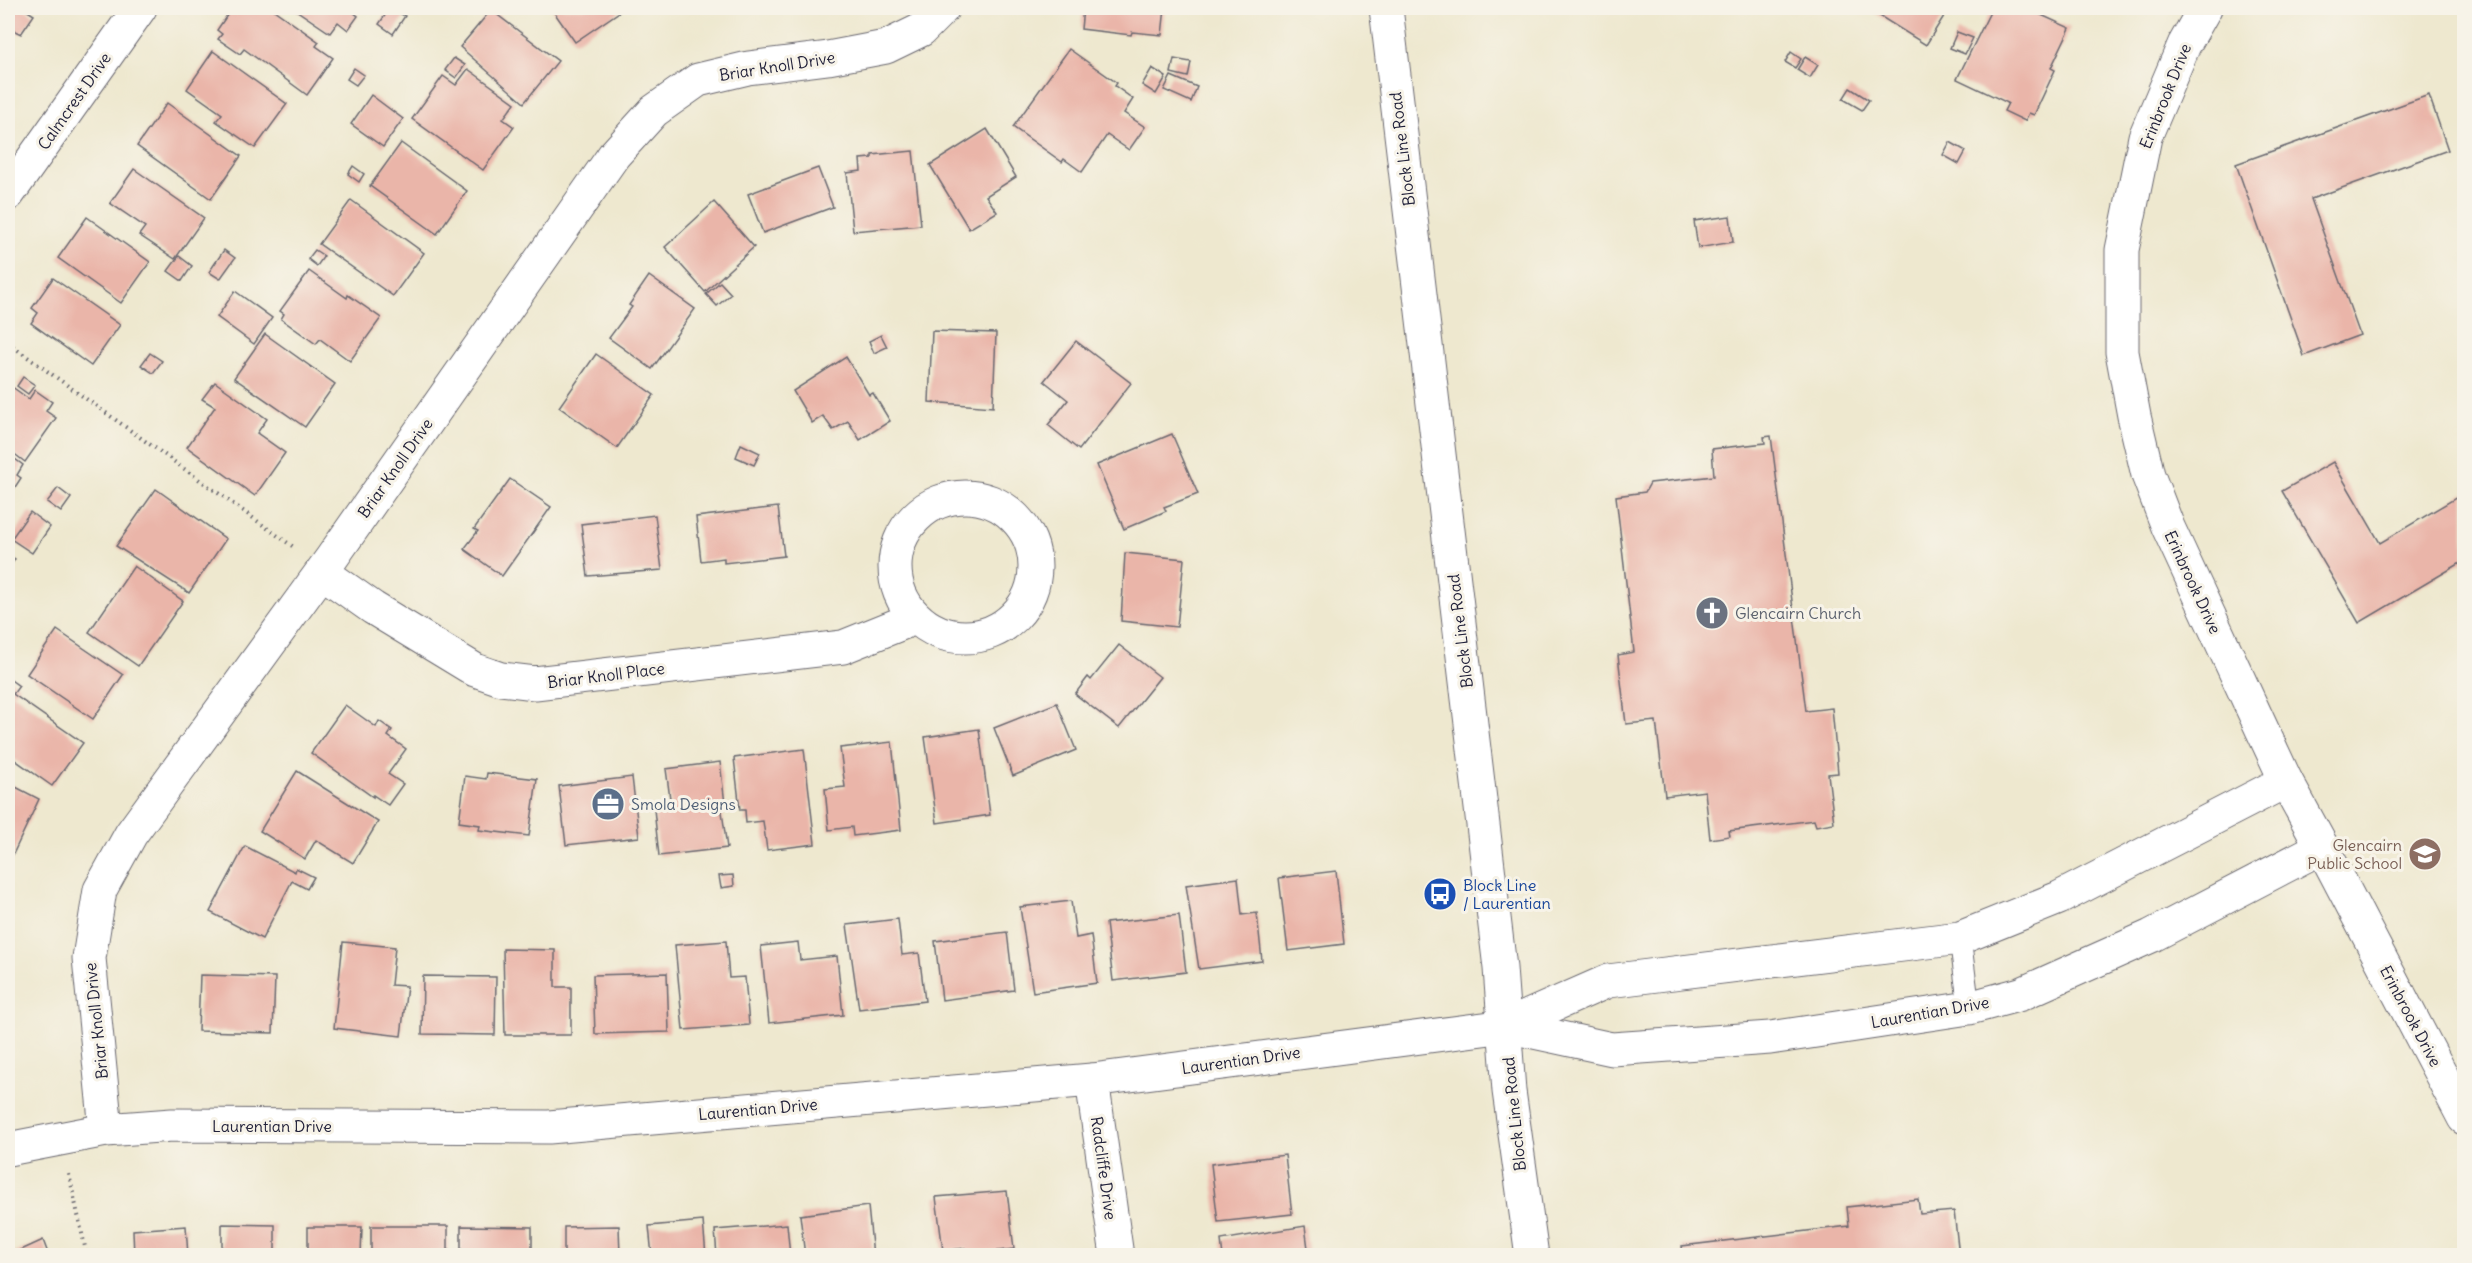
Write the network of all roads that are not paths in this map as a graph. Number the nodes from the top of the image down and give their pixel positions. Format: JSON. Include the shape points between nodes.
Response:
{"nodes":[{"id":1,"x":140,"y":8,"type":"edge"},
{"id":2,"x":943,"y":8,"type":"edge"},
{"id":3,"x":1386,"y":8,"type":"edge"},
{"id":4,"x":2205,"y":8,"type":"edge"},
{"id":5,"x":8,"y":194,"type":"edge"},
{"id":6,"x":312,"y":563,"type":"junction"},
{"id":7,"x":915,"y":618,"type":"junction"},
{"id":8,"x":2286,"y":781,"type":"junction"},
{"id":9,"x":2322,"y":847,"type":"junction"},
{"id":10,"x":1960,"y":938,"type":"junction"},
{"id":11,"x":1969,"y":1008,"type":"junction"},
{"id":12,"x":1506,"y":1026,"type":"junction"},
{"id":13,"x":1092,"y":1080,"type":"junction"},
{"id":14,"x":2464,"y":1119,"type":"edge"},
{"id":15,"x":106,"y":1130,"type":"junction"},
{"id":16,"x":8,"y":1149,"type":"edge"},
{"id":17,"x":1117,"y":1256,"type":"edge"},
{"id":18,"x":1532,"y":1256,"type":"edge"}],
"edges":[{"from":1,"to":5,"type":"street","name":"Calmcrest Drive"},
{"from":2,"to":6,"type":"street","name":"Briar Knoll Drive","via":[[921,30],[886,46],[698,80],[654,111],[614,155]]},
{"from":3,"to":12,"type":"street","name":"Block Line Road"},
{"from":4,"to":8,"type":"street","name":"Erinbrook Drive","via":[[2184,45],[2145,137],[2122,250],[2122,352],[2152,486]]},
{"from":6,"to":7,"type":"street","name":"Briar Knoll Place","via":[[373,608],[475,670],[501,679],[535,683],[843,647]]},
{"from":6,"to":15,"type":"street","name":"Briar Knoll Drive","via":[[131,834],[100,890],[89,958]]},
{"from":7,"to":7,"type":"street","via":[[936,632],[959,638],[979,637],[1002,627],[1017,613],[1024,606],[1035,574],[1031,540],[1016,517],[993,502],[958,496],[920,512],[898,543],[895,579],[903,602]]},
{"from":8,"to":9,"type":"street","name":"Erinbrook Drive"},
{"from":8,"to":10,"type":"street","name":"Laurentian Drive","via":[[2059,898]]},
{"from":9,"to":11,"type":"street","name":"Laurentian Drive","via":[[2151,936],[2021,994]]},
{"from":9,"to":14,"type":"street","name":"Erinbrook Drive"},
{"from":10,"to":11,"type":"lane"},
{"from":10,"to":12,"type":"street","name":"Laurentian Drive","via":[[1608,981]]},
{"from":11,"to":12,"type":"street","name":"Laurentian Drive","via":[[1770,1038],[1612,1049]]},
{"from":12,"to":13,"type":"street","name":"Laurentian Drive"},
{"from":12,"to":18,"type":"street","name":"Block Line Road","via":[[1509,1091]]},
{"from":13,"to":15,"type":"street","name":"Laurentian Drive","via":[[549,1127],[172,1125]]},
{"from":13,"to":17,"type":"street","name":"Radcliffe Drive"},
{"from":15,"to":16,"type":"street","name":"Laurentian Drive"}]}
